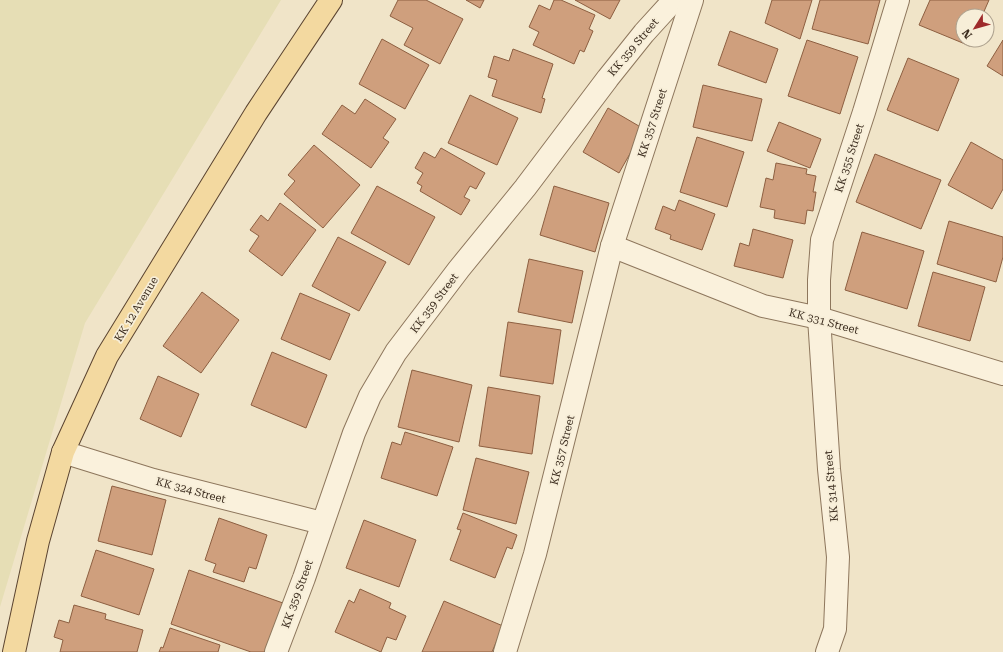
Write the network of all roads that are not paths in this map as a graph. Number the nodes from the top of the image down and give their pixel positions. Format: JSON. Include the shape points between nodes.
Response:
{"nodes":[{"id":1,"x":331,"y":0,"type":"edge"},
{"id":2,"x":674,"y":0,"type":"edge"},
{"id":3,"x":692,"y":0,"type":"edge"},
{"id":4,"x":898,"y":0,"type":"edge"},
{"id":5,"x":612,"y":246,"type":"junction"},
{"id":6,"x":819,"y":318,"type":"junction"},
{"id":7,"x":1003,"y":374,"type":"edge"},
{"id":8,"x":63,"y":452,"type":"junction"},
{"id":9,"x":322,"y":523,"type":"junction"},
{"id":10,"x":14,"y":652,"type":"edge"},
{"id":11,"x":276,"y":652,"type":"edge"},
{"id":12,"x":505,"y":652,"type":"edge"},
{"id":13,"x":827,"y":652,"type":"edge"}],
"edges":[{"from":1,"to":8,"type":"main road","name":"KK 12 Avenue","via":[[256,113],[107,356]]},
{"from":2,"to":9,"type":"street","name":"KK 359 Street","via":[[608,78],[396,352],[370,396]]},
{"from":3,"to":5,"type":"street","name":"KK 357 Street"},
{"from":4,"to":6,"type":"street","name":"KK 355 Street","via":[[822,240]]},
{"from":5,"to":6,"type":"street","name":"KK 331 Street","via":[[763,306]]},
{"from":5,"to":12,"type":"street","name":"KK 357 Street","via":[[535,554]]},
{"from":6,"to":7,"type":"street","name":"KK 331 Street"},
{"from":6,"to":13,"type":"street","name":"KK 314 Street","via":[[838,557],[835,629]]},
{"from":8,"to":9,"type":"street","name":"KK 324 Street","via":[[153,480]]},
{"from":8,"to":10,"type":"main road","name":"KK 12 Avenue","via":[[38,541]]},
{"from":9,"to":11,"type":"street","name":"KK 359 Street"}]}
